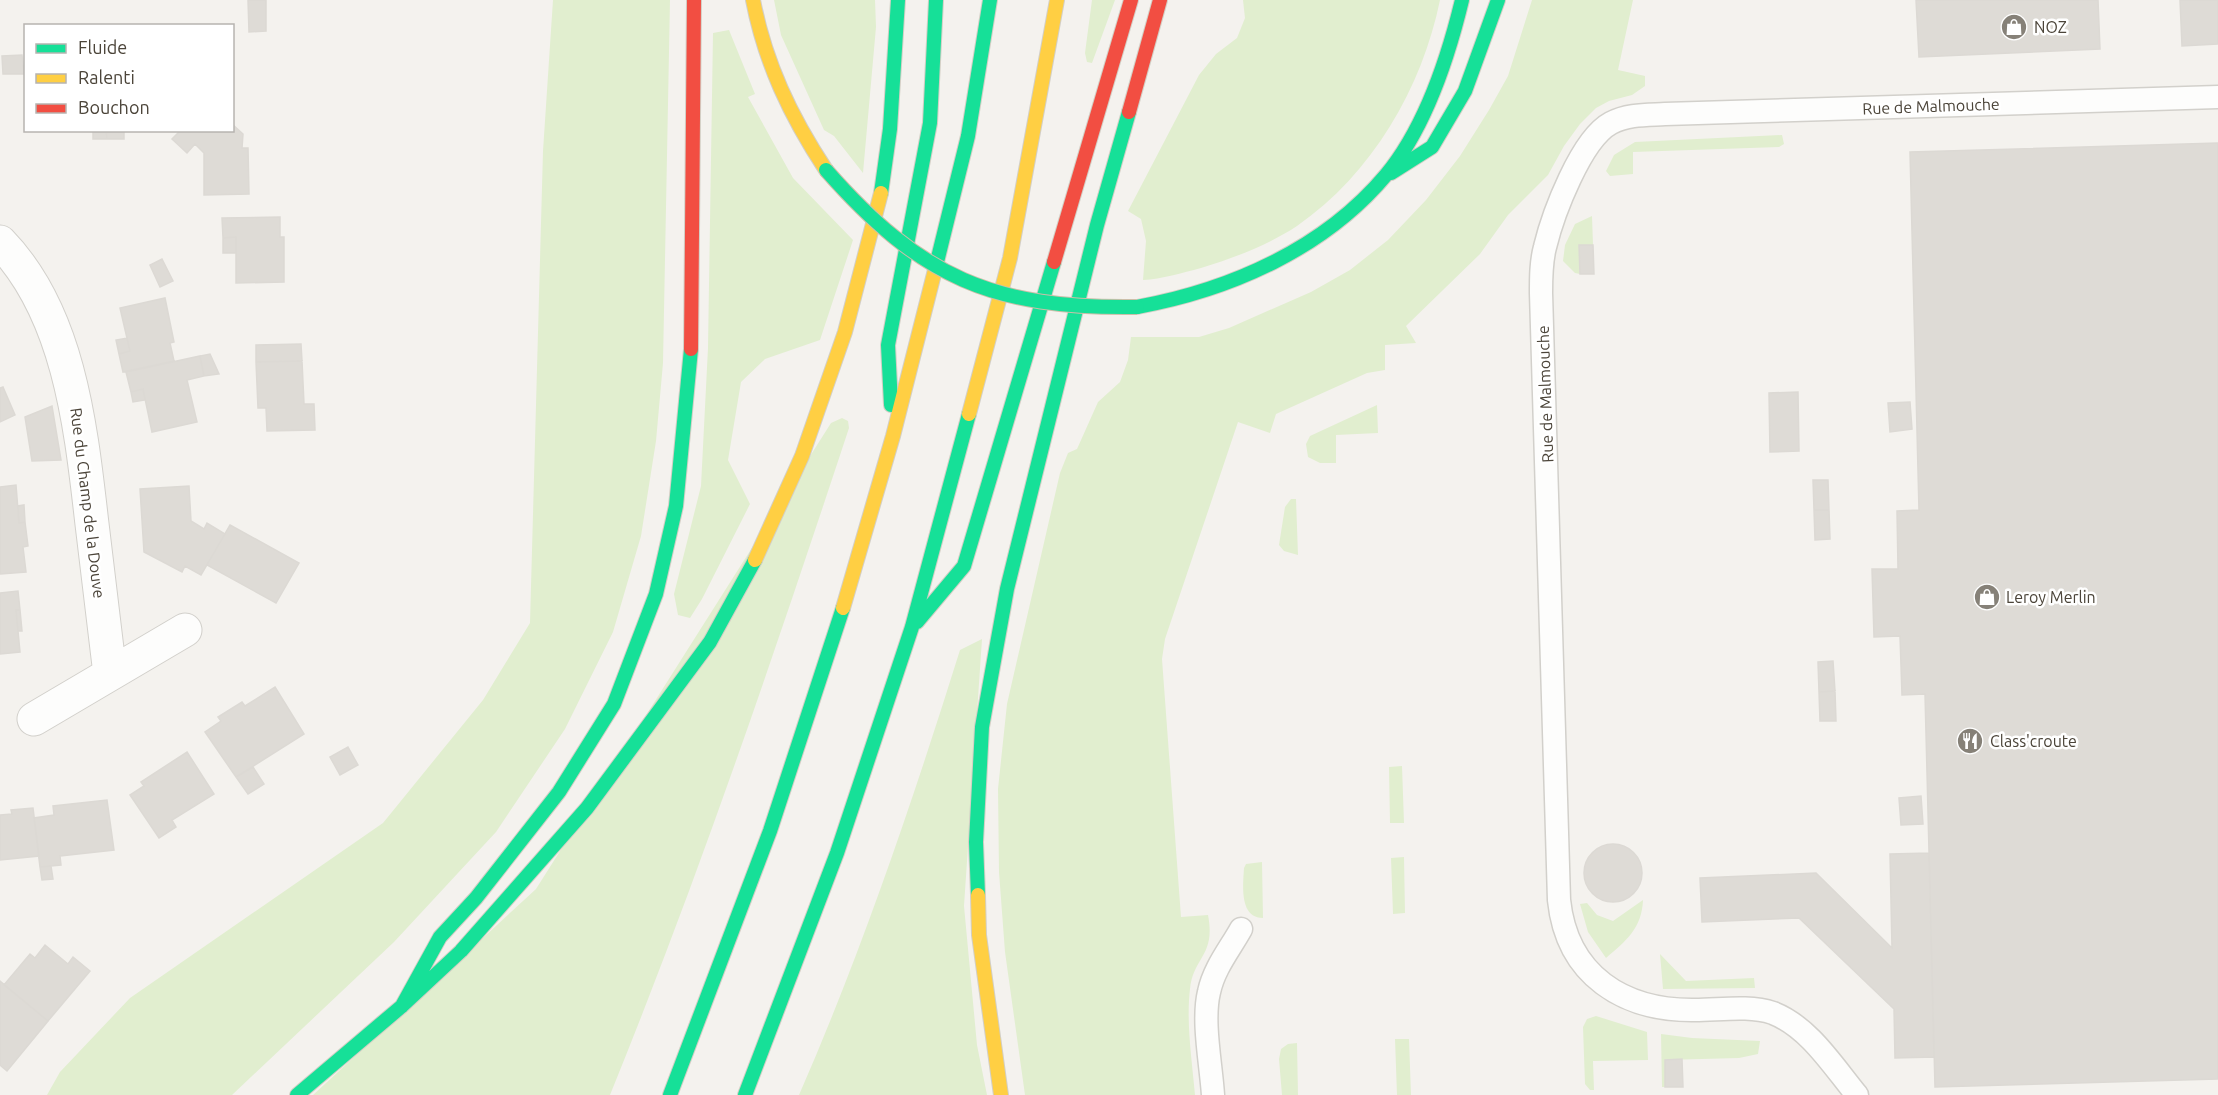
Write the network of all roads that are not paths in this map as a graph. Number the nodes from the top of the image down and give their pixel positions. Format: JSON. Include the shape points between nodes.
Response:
{"nodes":[{"id":1,"x":694,"y":0,"type":"edge"},
{"id":2,"x":753,"y":0,"type":"edge"},
{"id":3,"x":898,"y":0,"type":"edge"},
{"id":4,"x":936,"y":0,"type":"edge"},
{"id":5,"x":990,"y":0,"type":"edge"},
{"id":6,"x":1058,"y":0,"type":"edge"},
{"id":7,"x":1131,"y":0,"type":"edge"},
{"id":8,"x":1160,"y":0,"type":"edge"},
{"id":9,"x":1462,"y":0,"type":"edge"},
{"id":10,"x":1498,"y":0,"type":"edge"},
{"id":11,"x":2218,"y":97,"type":"edge"},
{"id":12,"x":1385,"y":177,"type":"junction"},
{"id":13,"x":0,"y":242,"type":"edge"},
{"id":14,"x":893,"y":436,"type":"junction"},
{"id":15,"x":912,"y":627,"type":"junction"},
{"id":16,"x":185,"y":630,"type":"dead end"},
{"id":17,"x":110,"y":675,"type":"junction"},
{"id":18,"x":34,"y":718,"type":"dead end"},
{"id":19,"x":1241,"y":929,"type":"dead end"},
{"id":20,"x":402,"y":1006,"type":"junction"},
{"id":21,"x":297,"y":1095,"type":"edge"},
{"id":22,"x":670,"y":1095,"type":"edge"},
{"id":23,"x":745,"y":1095,"type":"edge"},
{"id":24,"x":1001,"y":1095,"type":"edge"},
{"id":25,"x":1213,"y":1095,"type":"edge"},
{"id":26,"x":1857,"y":1095,"type":"edge"}],
"edges":[{"from":1,"to":20,"type":"main road","via":[[691,351],[676,506],[656,594],[608,714],[559,792],[476,898],[440,937]]},
{"from":2,"to":12,"type":"main road","bridge":true,"via":[[774,75],[788,108],[850,201],[886,234],[942,272],[1014,300],[1090,310],[1137,307],[1203,293],[1287,256],[1325,230]]},
{"from":3,"to":20,"type":"main road","via":[[890,129],[880,200],[845,332],[802,456],[765,542],[710,642],[587,808],[460,951]]},
{"from":4,"to":14,"type":"main road","via":[[930,123],[888,345]]},
{"from":5,"to":14,"type":"main road","via":[[968,136]]},
{"from":6,"to":15,"type":"main road","via":[[1010,258]]},
{"from":7,"to":15,"type":"main road","via":[[964,566]]},
{"from":8,"to":24,"type":"main road","via":[[1097,225],[1010,577],[982,727],[976,842],[979,935]]},
{"from":9,"to":12,"type":"main road","via":[[1453,42],[1437,86]]},
{"from":10,"to":12,"type":"main road","via":[[1464,91],[1432,147]]},
{"from":11,"to":26,"type":"lane","name":"Rue de Malmouche","via":[[1623,118],[1610,123],[1594,138],[1572,177],[1551,228],[1541,270],[1541,293],[1559,900],[1566,930],[1583,963],[1608,989],[1654,1008],[1748,1009],[1771,1013],[1807,1036]]},
{"from":13,"to":17,"type":"street","name":"Rue du Champ de la Douve","via":[[35,288],[80,418]]},
{"from":14,"to":22,"type":"main road","via":[[839,622],[770,831]]},
{"from":15,"to":23,"type":"main road","via":[[837,852]]},
{"from":16,"to":17,"type":"street"},
{"from":17,"to":18,"type":"street"},
{"from":19,"to":25,"type":"lane","via":[[1221,961],[1209,991]]},
{"from":20,"to":21,"type":"main road"}]}
